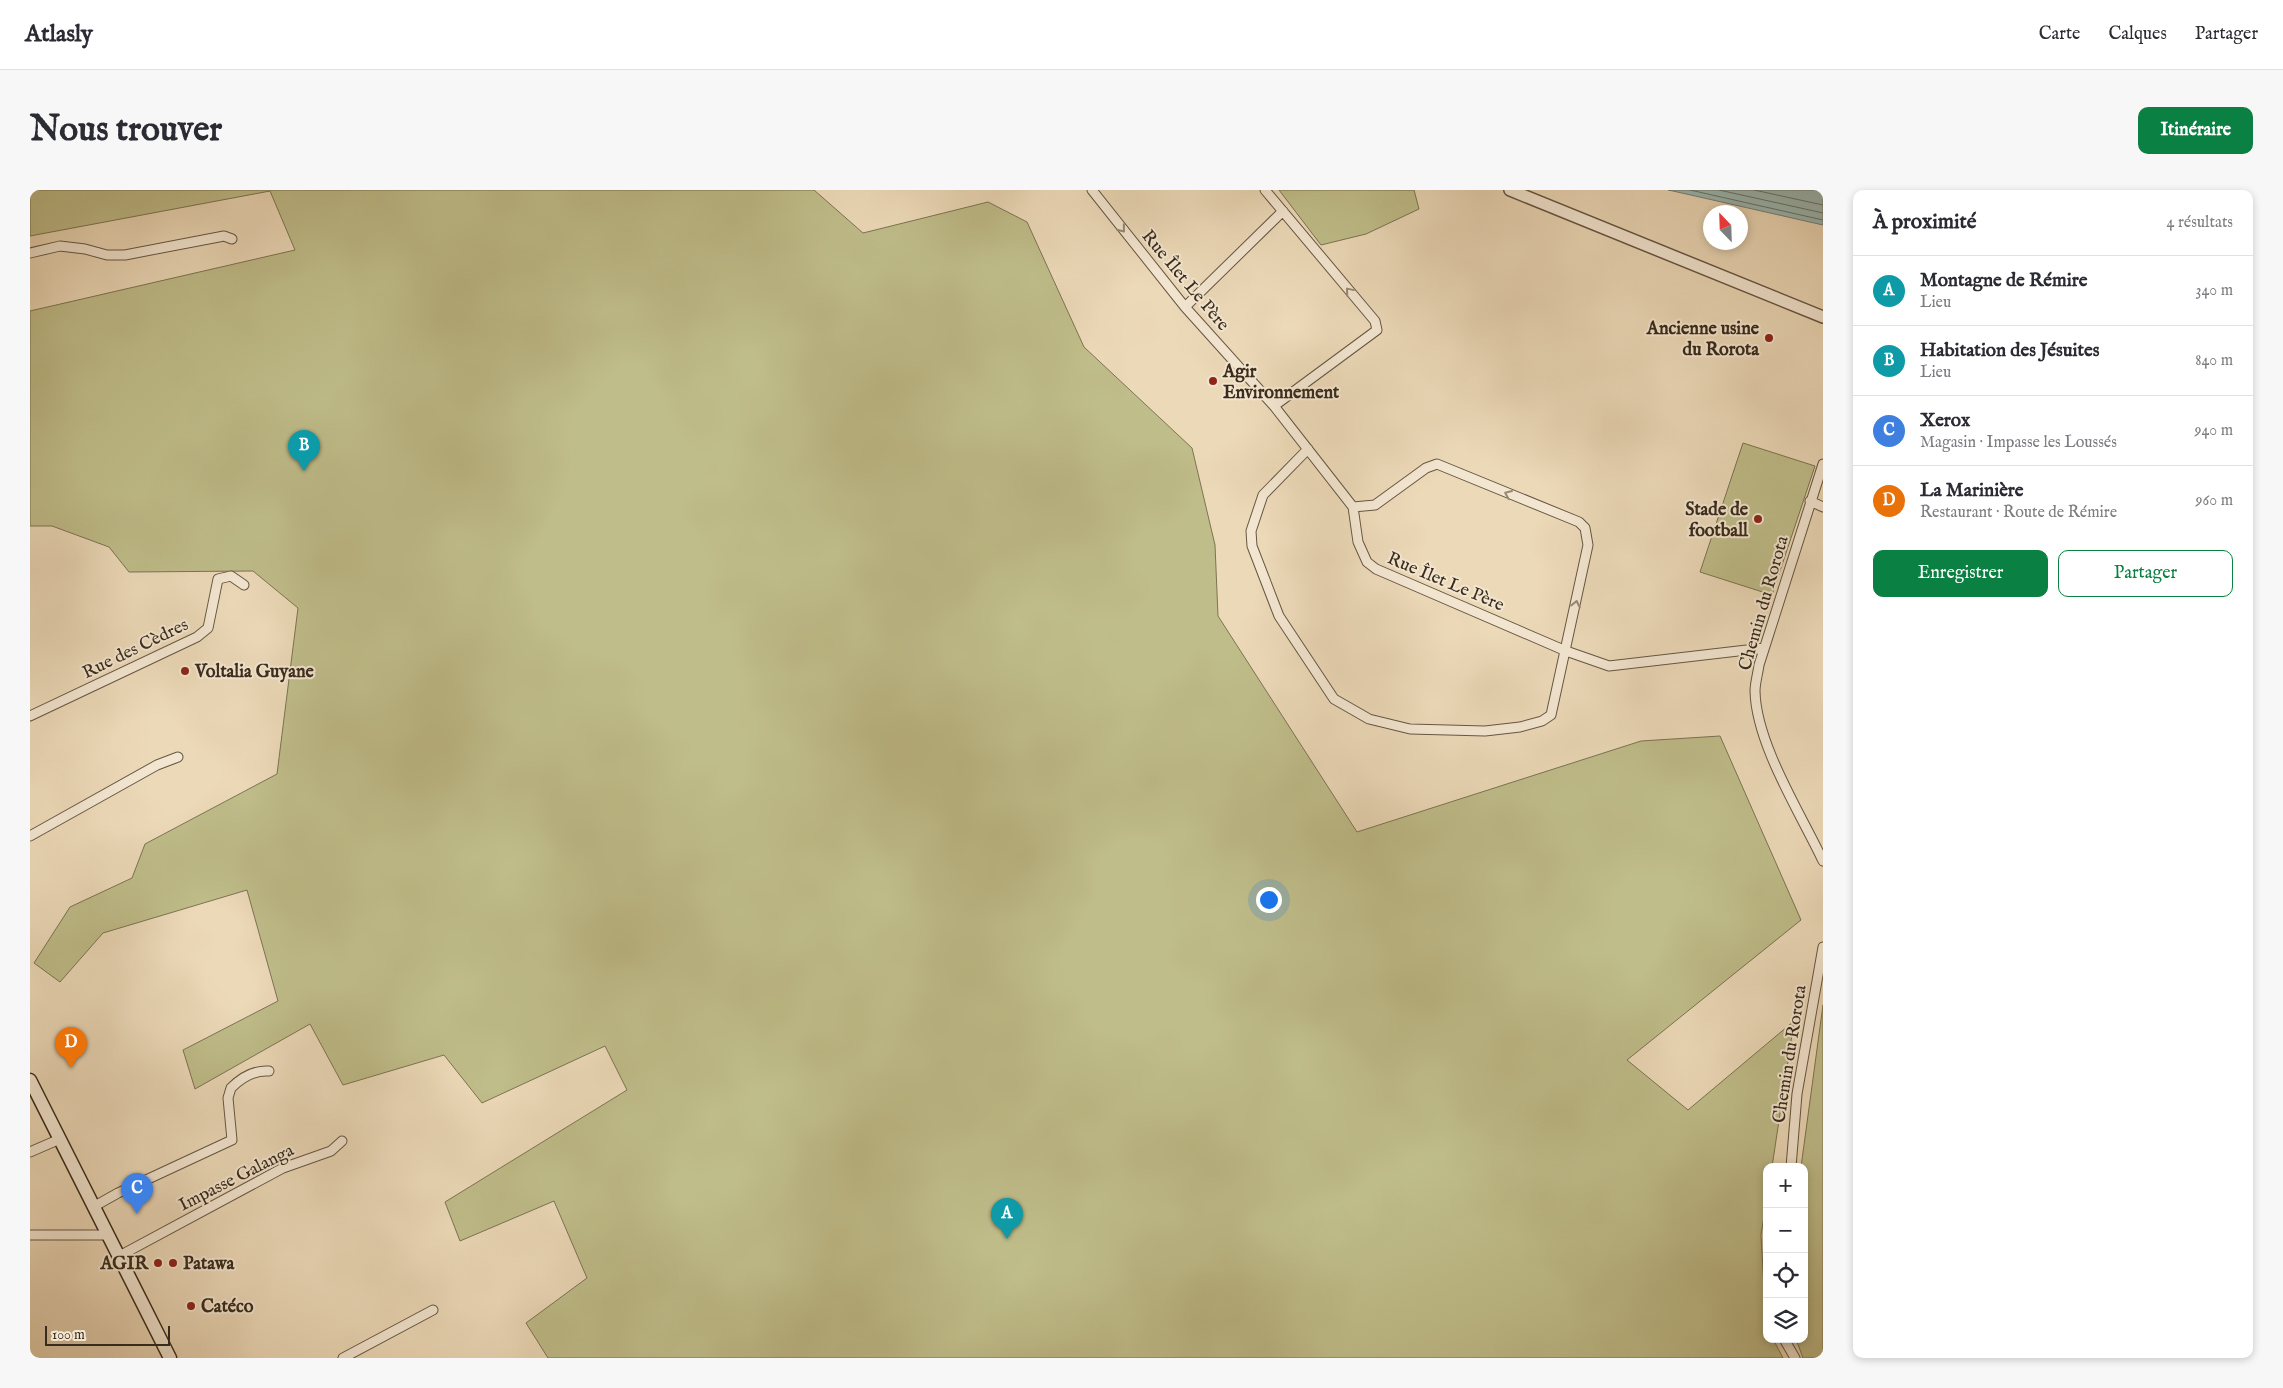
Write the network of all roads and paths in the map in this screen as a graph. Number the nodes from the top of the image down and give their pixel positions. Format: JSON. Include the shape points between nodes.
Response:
{"nodes":[{"id":1,"x":1092,"y":190,"type":"edge"},
{"id":2,"x":1265,"y":190,"type":"edge"},
{"id":3,"x":1510,"y":190,"type":"edge"},
{"id":4,"x":1283,"y":211,"type":"junction"},
{"id":5,"x":232,"y":239,"type":"dead end"},
{"id":6,"x":30,"y":253,"type":"edge"},
{"id":7,"x":1184,"y":307,"type":"junction"},
{"id":8,"x":1823,"y":317,"type":"edge"},
{"id":9,"x":1274,"y":406,"type":"junction"},
{"id":10,"x":1308,"y":449,"type":"junction"},
{"id":11,"x":1823,"y":464,"type":"edge"},
{"id":12,"x":1810,"y":501,"type":"junction"},
{"id":13,"x":1354,"y":507,"type":"junction"},
{"id":14,"x":1823,"y":507,"type":"edge"},
{"id":15,"x":244,"y":586,"type":"dead end"},
{"id":16,"x":1764,"y":648,"type":"junction"},
{"id":17,"x":1566,"y":651,"type":"junction"},
{"id":18,"x":30,"y":716,"type":"edge"},
{"id":19,"x":178,"y":756,"type":"dead end"},
{"id":20,"x":30,"y":836,"type":"edge"},
{"id":21,"x":1823,"y":861,"type":"edge"},
{"id":22,"x":1823,"y":947,"type":"edge"},
{"id":23,"x":269,"y":1071,"type":"dead end"},
{"id":24,"x":30,"y":1080,"type":"edge"},
{"id":25,"x":60,"y":1139,"type":"junction"},
{"id":26,"x":342,"y":1141,"type":"dead end"},
{"id":27,"x":30,"y":1152,"type":"edge"},
{"id":28,"x":1791,"y":1163,"type":"edge"},
{"id":29,"x":93,"y":1207,"type":"junction"},
{"id":30,"x":30,"y":1235,"type":"edge"},
{"id":31,"x":107,"y":1235,"type":"junction"},
{"id":32,"x":120,"y":1259,"type":"junction"},
{"id":33,"x":433,"y":1310,"type":"dead end"},
{"id":34,"x":1786,"y":1343,"type":"edge"},
{"id":35,"x":165,"y":1358,"type":"edge"},
{"id":36,"x":170,"y":1358,"type":"edge"},
{"id":37,"x":343,"y":1358,"type":"edge"},
{"id":38,"x":1795,"y":1358,"type":"edge"}],
"edges":[{"from":1,"to":7,"type":"street","name":"Rue Îlet Le Père","one_way":true},
{"from":2,"to":4,"type":"street"},
{"from":3,"to":8,"type":"street"},
{"from":4,"to":7,"type":"street"},
{"from":9,"to":4,"type":"street","one_way":true,"via":[[1377,330],[1374,321]]},
{"from":5,"to":6,"type":"street","via":[[224,236],[125,255],[60,246]]},
{"from":7,"to":9,"type":"street","name":"Rue Îlet Le Père"},
{"from":9,"to":10,"type":"street","name":"Rue Îlet Le Père"},
{"from":10,"to":13,"type":"street","name":"Rue Îlet Le Père"},
{"from":10,"to":17,"type":"street","via":[[1264,495],[1250,531],[1252,546],[1279,616],[1334,699],[1369,719],[1410,729],[1485,731],[1520,727],[1551,715]]},
{"from":11,"to":12,"type":"street","name":"Chemin du Rorota"},
{"from":12,"to":14,"type":"street"},
{"from":12,"to":16,"type":"street","name":"Chemin du Rorota"},
{"from":13,"to":17,"type":"street","name":"Rue Îlet Le Père","via":[[1358,542],[1366,562],[1376,569]]},
{"from":17,"to":13,"type":"street","one_way":true,"via":[[1588,545],[1585,528],[1579,522],[1437,464],[1426,468],[1375,505]]},
{"from":15,"to":18,"type":"street","name":"Rue des Cèdres","via":[[231,576],[218,579],[208,628],[197,637]]},
{"from":16,"to":17,"type":"street","name":"Rue Îlet Le Père","via":[[1609,666]]},
{"from":16,"to":21,"type":"street","name":"Chemin du Rorota","via":[[1755,690],[1757,709],[1793,805]]},
{"from":19,"to":20,"type":"street"},
{"from":22,"to":28,"type":"street","name":"Chemin du Rorota","via":[[1797,1094]]},
{"from":23,"to":29,"type":"street","via":[[251,1073],[231,1088],[228,1098],[232,1140]]},
{"from":24,"to":25,"type":"main road"},
{"from":25,"to":27,"type":"street"},
{"from":25,"to":29,"type":"main road"},
{"from":26,"to":32,"type":"street","name":"Impasse Galanga","via":[[331,1151],[283,1168]]},
{"from":29,"to":31,"type":"main road"},
{"from":30,"to":31,"type":"street"},
{"from":31,"to":32,"type":"main road"},
{"from":32,"to":36,"type":"main road"},
{"from":33,"to":37,"type":"street"},
{"from":34,"to":38,"type":"street"},
{"from":35,"to":36,"type":"street"}]}
